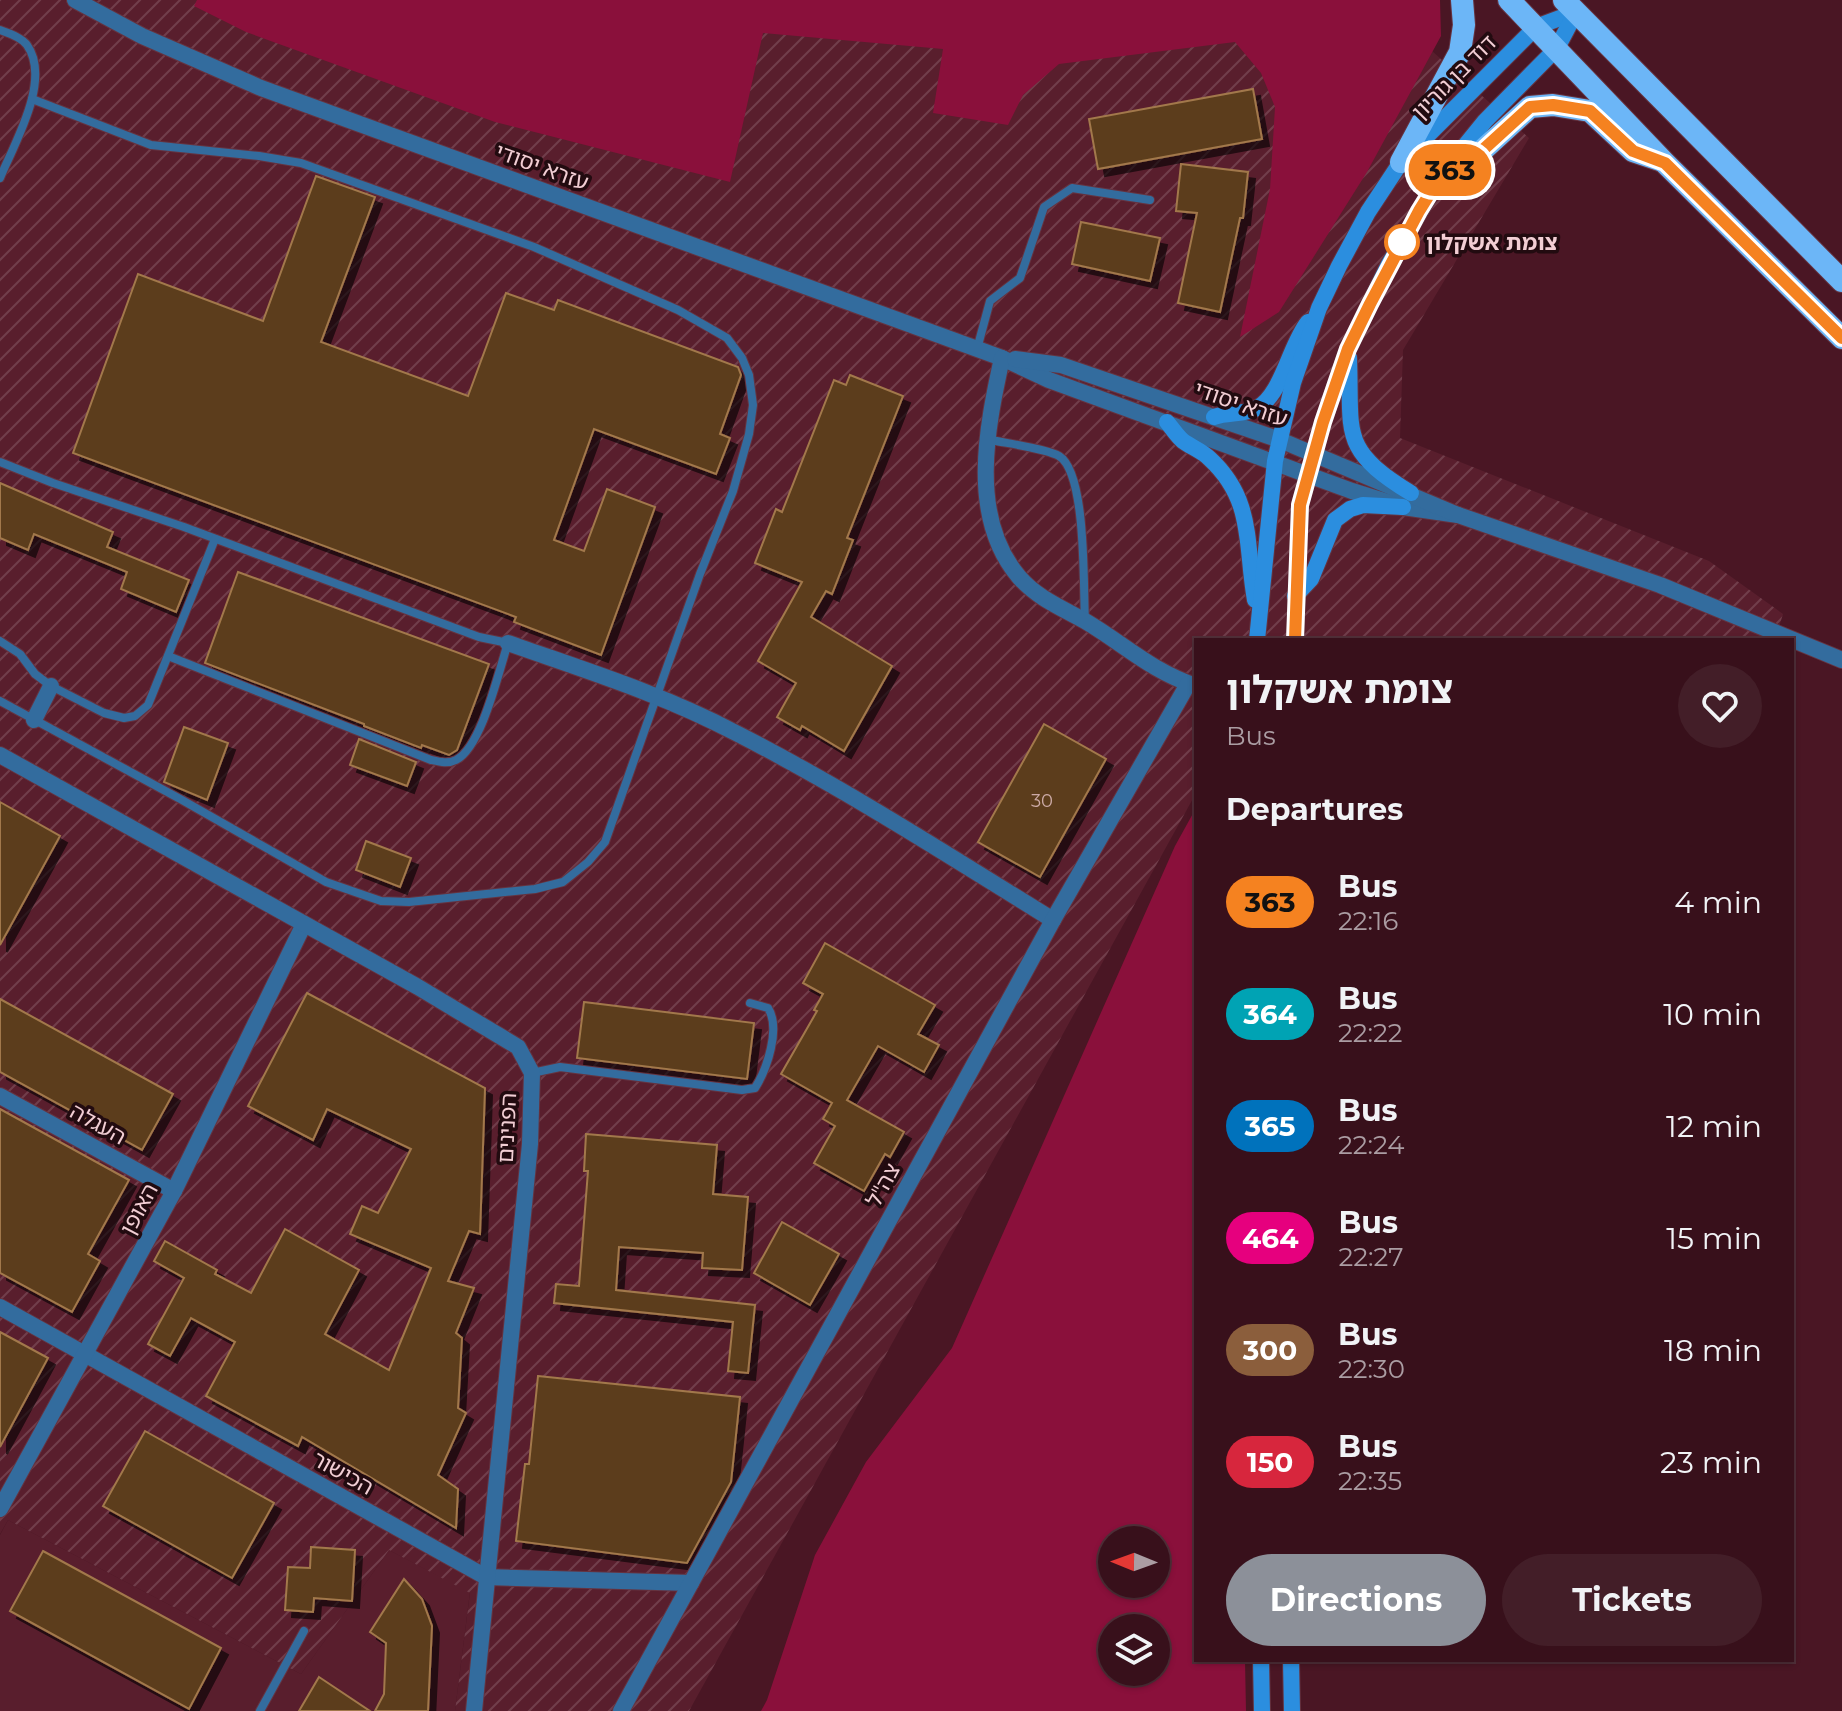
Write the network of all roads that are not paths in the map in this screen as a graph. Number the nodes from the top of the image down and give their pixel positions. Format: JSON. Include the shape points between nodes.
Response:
{"nodes":[{"id":1,"x":75,"y":0,"type":"edge"},
{"id":2,"x":1462,"y":0,"type":"edge"},
{"id":3,"x":1509,"y":0,"type":"edge"},
{"id":4,"x":1570,"y":6,"type":"edge"},
{"id":5,"x":1536,"y":27,"type":"junction"},
{"id":6,"x":0,"y":30,"type":"edge"},
{"id":7,"x":1557,"y":48,"type":"junction"},
{"id":8,"x":32,"y":99,"type":"junction"},
{"id":9,"x":1401,"y":162,"type":"junction"},
{"id":10,"x":1665,"y":163,"type":"junction"},
{"id":11,"x":1442,"y":174,"type":"junction"},
{"id":12,"x":0,"y":178,"type":"edge"},
{"id":13,"x":1150,"y":200,"type":"dead end"},
{"id":14,"x":1842,"y":281,"type":"edge"},
{"id":15,"x":1319,"y":308,"type":"junction"},
{"id":16,"x":1842,"y":338,"type":"edge"},
{"id":17,"x":1348,"y":349,"type":"junction"},
{"id":18,"x":977,"y":350,"type":"junction"},
{"id":19,"x":1002,"y":358,"type":"junction"},
{"id":20,"x":1214,"y":417,"type":"junction"},
{"id":21,"x":1167,"y":422,"type":"junction"},
{"id":22,"x":986,"y":439,"type":"junction"},
{"id":23,"x":1280,"y":440,"type":"junction"},
{"id":24,"x":1314,"y":455,"type":"junction"},
{"id":25,"x":1275,"y":461,"type":"junction"},
{"id":26,"x":0,"y":462,"type":"edge"},
{"id":27,"x":1308,"y":475,"type":"junction"},
{"id":28,"x":1407,"y":500,"type":"junction"},
{"id":29,"x":215,"y":539,"type":"junction"},
{"id":30,"x":1295,"y":596,"type":"junction"},
{"id":31,"x":1085,"y":621,"type":"junction"},
{"id":32,"x":1259,"y":622,"type":"junction"},
{"id":33,"x":1257,"y":638,"type":"edge"},
{"id":34,"x":1295,"y":638,"type":"edge"},
{"id":35,"x":1789,"y":638,"type":"edge"},
{"id":36,"x":1794,"y":640,"type":"edge"},
{"id":37,"x":0,"y":641,"type":"edge"},
{"id":38,"x":508,"y":643,"type":"junction"},
{"id":39,"x":168,"y":656,"type":"junction"},
{"id":40,"x":1842,"y":660,"type":"edge"},
{"id":41,"x":1192,"y":685,"type":"edge"},
{"id":42,"x":51,"y":686,"type":"junction"},
{"id":43,"x":657,"y":696,"type":"junction"},
{"id":44,"x":0,"y":701,"type":"edge"},
{"id":45,"x":34,"y":720,"type":"junction"},
{"id":46,"x":0,"y":755,"type":"edge"},
{"id":47,"x":1053,"y":920,"type":"junction"},
{"id":48,"x":304,"y":924,"type":"junction"},
{"id":49,"x":750,"y":1003,"type":"dead end"},
{"id":50,"x":532,"y":1073,"type":"junction"},
{"id":51,"x":0,"y":1096,"type":"edge"},
{"id":52,"x":174,"y":1191,"type":"junction"},
{"id":53,"x":0,"y":1307,"type":"edge"},
{"id":54,"x":85,"y":1355,"type":"junction"},
{"id":55,"x":0,"y":1509,"type":"edge"},
{"id":56,"x":486,"y":1577,"type":"junction"},
{"id":57,"x":691,"y":1583,"type":"junction"},
{"id":58,"x":304,"y":1631,"type":"dead end"},
{"id":59,"x":1261,"y":1662,"type":"edge"},
{"id":60,"x":1291,"y":1662,"type":"edge"},
{"id":61,"x":260,"y":1711,"type":"edge"},
{"id":62,"x":474,"y":1711,"type":"edge"},
{"id":63,"x":621,"y":1711,"type":"edge"},
{"id":64,"x":1262,"y":1711,"type":"edge"},
{"id":65,"x":1292,"y":1711,"type":"edge"}],
"edges":[{"from":1,"to":18,"type":"street","name":"עזרא יסודי","via":[[261,88]]},
{"from":2,"to":9,"type":"highway","via":[[1460,52]]},
{"from":3,"to":5,"type":"highway"},
{"from":4,"to":5,"type":"main road","name":"דוד בן גוריון"},
{"from":4,"to":7,"type":"main road"},
{"from":4,"to":14,"type":"highway"},
{"from":5,"to":7,"type":"highway"},
{"from":5,"to":9,"type":"main road","name":"דוד בן גוריון"},
{"from":6,"to":8,"type":"lane","via":[[26,42],[36,62]]},
{"from":7,"to":10,"type":"highway"},
{"from":7,"to":11,"type":"main road"},
{"from":8,"to":12,"type":"lane"},
{"from":8,"to":43,"type":"lane","via":[[151,145],[301,163],[534,247],[678,310],[727,338],[749,375],[749,434]]},
{"from":9,"to":15,"type":"main road","name":"דוד בן גוריון","via":[[1368,212]]},
{"from":10,"to":11,"type":"highway","via":[[1633,151],[1590,111],[1553,105],[1530,107],[1474,158]]},
{"from":10,"to":16,"type":"highway"},
{"from":11,"to":17,"type":"main road","via":[[1389,264]]},
{"from":13,"to":18,"type":"lane","via":[[1072,188],[1044,207],[1020,278],[990,301]]},
{"from":15,"to":20,"type":"main road","via":[[1299,333],[1270,395],[1256,409]]},
{"from":15,"to":23,"type":"main road","name":"דוד בן גוריון"},
{"from":17,"to":24,"type":"main road"},
{"from":17,"to":28,"type":"main road","via":[[1351,433],[1359,451]]},
{"from":18,"to":19,"type":"street","name":"עזרא יסודי"},
{"from":19,"to":20,"type":"street","name":"עזרא יסודי","via":[[1061,365]]},
{"from":19,"to":21,"type":"street","name":"עזרא יסודי"},
{"from":19,"to":22,"type":"street"},
{"from":20,"to":23,"type":"street","name":"עזרא יסודי"},
{"from":21,"to":25,"type":"street","name":"עזרא יסודי"},
{"from":21,"to":32,"type":"main road","via":[[1235,488],[1248,532]]},
{"from":22,"to":31,"type":"street","via":[[996,538],[1019,577],[1052,605]]},
{"from":22,"to":31,"type":"lane","via":[[1060,457],[1073,472],[1081,521]]},
{"from":23,"to":24,"type":"street","name":"עזרא יסודי"},
{"from":23,"to":25,"type":"main road","name":"דוד בן גוריון"},
{"from":24,"to":27,"type":"main road"},
{"from":24,"to":28,"type":"street","name":"עזרא יסודי"},
{"from":25,"to":27,"type":"street","name":"עזרא יסודי"},
{"from":25,"to":32,"type":"main road","name":"דוד בן גוריון"},
{"from":26,"to":29,"type":"lane"},
{"from":27,"to":28,"type":"street","name":"עזרא יסודי"},
{"from":27,"to":30,"type":"main road","via":[[1300,505]]},
{"from":28,"to":30,"type":"main road","via":[[1363,505],[1335,520],[1311,579]]},
{"from":28,"to":35,"type":"street","name":"עזרא יסודי","via":[[1660,585]]},
{"from":29,"to":38,"type":"lane","via":[[479,637]]},
{"from":29,"to":39,"type":"lane"},
{"from":30,"to":34,"type":"main road"},
{"from":31,"to":41,"type":"street","via":[[1156,670]]},
{"from":32,"to":33,"type":"main road","name":"דוד בן גוריון"},
{"from":36,"to":40,"type":"street","name":"עזרא יסודי"},
{"from":37,"to":42,"type":"lane"},
{"from":38,"to":39,"type":"lane","via":[[469,749],[445,763]]},
{"from":38,"to":43,"type":"street"},
{"from":39,"to":42,"type":"lane","via":[[148,705],[135,716],[104,713]]},
{"from":41,"to":47,"type":"street","name":"צה\"ל"},
{"from":42,"to":45,"type":"street"},
{"from":43,"to":45,"type":"lane","via":[[605,842],[588,862],[563,882],[535,889],[409,902],[381,901],[326,882]]},
{"from":43,"to":47,"type":"street","via":[[733,731],[895,821]]},
{"from":44,"to":45,"type":"lane"},
{"from":46,"to":48,"type":"street","name":"הפנינים"},
{"from":47,"to":57,"type":"street","name":"צה\"ל"},
{"from":48,"to":50,"type":"street","name":"הפנינים","via":[[518,1047]]},
{"from":48,"to":52,"type":"street","name":"האופן"},
{"from":49,"to":50,"type":"lane","via":[[768,1008],[774,1016],[755,1088],[560,1067]]},
{"from":50,"to":56,"type":"street","name":"הפנינים","via":[[530,1144]]},
{"from":51,"to":52,"type":"street","name":"העגלה"},
{"from":52,"to":54,"type":"street","name":"האופן"},
{"from":53,"to":54,"type":"street","name":"הכישור"},
{"from":54,"to":55,"type":"street","name":"האופן"},
{"from":54,"to":56,"type":"street","name":"הכישור"},
{"from":56,"to":57,"type":"street","name":"הכישור"},
{"from":56,"to":62,"type":"street","name":"הפנינים"},
{"from":57,"to":63,"type":"street","name":"צה\"ל"},
{"from":58,"to":61,"type":"lane"},
{"from":59,"to":64,"type":"main road"},
{"from":60,"to":65,"type":"main road"}]}
